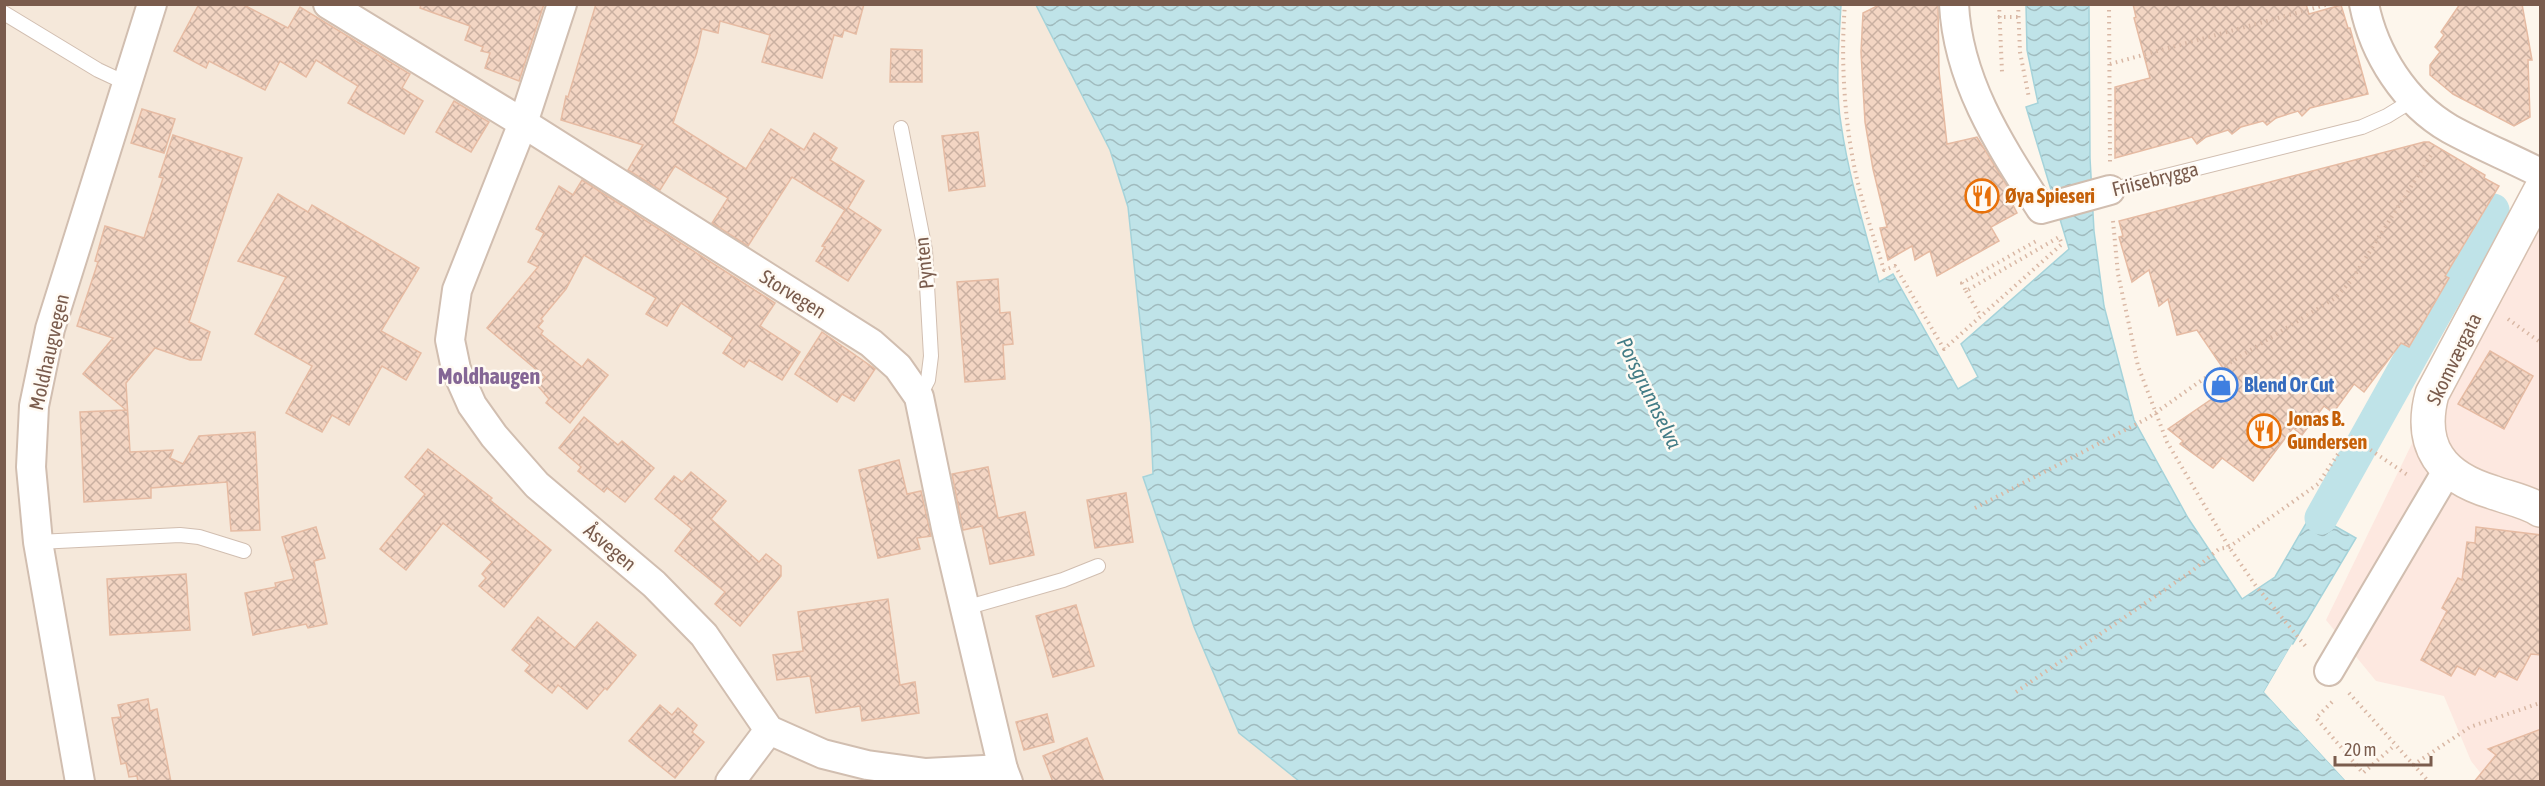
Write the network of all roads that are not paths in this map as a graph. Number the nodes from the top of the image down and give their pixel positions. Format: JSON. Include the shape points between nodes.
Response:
{"nodes":[{"id":1,"x":152,"y":4,"type":"edge"},
{"id":2,"x":328,"y":4,"type":"edge"},
{"id":3,"x":562,"y":4,"type":"edge"},
{"id":4,"x":1954,"y":4,"type":"edge"},
{"id":5,"x":2364,"y":4,"type":"edge"},
{"id":6,"x":4,"y":13,"type":"edge"},
{"id":7,"x":128,"y":84,"type":"junction"},
{"id":8,"x":2413,"y":100,"type":"junction"},
{"id":9,"x":523,"y":123,"type":"junction"},
{"id":10,"x":901,"y":128,"type":"dead end"},
{"id":11,"x":2541,"y":173,"type":"edge"},
{"id":12,"x":2110,"y":190,"type":"joint"},
{"id":13,"x":2541,"y":191,"type":"edge"},
{"id":14,"x":919,"y":397,"type":"junction"},
{"id":15,"x":2440,"y":481,"type":"junction"},
{"id":16,"x":2541,"y":510,"type":"edge"},
{"id":17,"x":38,"y":542,"type":"junction"},
{"id":18,"x":244,"y":551,"type":"dead end"},
{"id":19,"x":1098,"y":566,"type":"dead end"},
{"id":20,"x":965,"y":608,"type":"junction"},
{"id":21,"x":2328,"y":671,"type":"road end"},
{"id":22,"x":769,"y":730,"type":"junction"},
{"id":23,"x":1005,"y":776,"type":"edge"},
{"id":24,"x":80,"y":782,"type":"edge"},
{"id":25,"x":730,"y":782,"type":"edge"}],
"edges":[{"from":1,"to":7,"type":"street","name":"Moldhaugvegen"},
{"from":2,"to":9,"type":"street","name":"Storvegen"},
{"from":3,"to":9,"type":"street","name":"Åsvegen"},
{"from":4,"to":12,"type":"street","name":"Friisebrygga","via":[[1965,70],[1980,106],[2041,209]]},
{"from":5,"to":8,"type":"street","via":[[2379,54]]},
{"from":6,"to":7,"type":"lane"},
{"from":7,"to":17,"type":"street","name":"Moldhaugvegen","via":[[50,329],[34,406],[32,467]]},
{"from":8,"to":11,"type":"street","via":[[2449,128]]},
{"from":8,"to":12,"type":"lane","name":"Friisebrygga","via":[[2362,127]]},
{"from":9,"to":14,"type":"street","name":"Storvegen","via":[[871,343],[898,367]]},
{"from":9,"to":22,"type":"street","name":"Åsvegen","via":[[457,290],[450,340],[456,369],[472,405],[494,436],[537,485],[654,584],[704,635]]},
{"from":10,"to":14,"type":"lane","name":"Pynten","via":[[925,250],[931,356],[928,380]]},
{"from":13,"to":15,"type":"street","name":"Skomværgata","via":[[2432,394],[2427,411],[2428,435]]},
{"from":14,"to":20,"type":"street","name":"Storvegen"},
{"from":15,"to":16,"type":"street","via":[[2469,483]]},
{"from":15,"to":21,"type":"street"},
{"from":17,"to":18,"type":"lane","via":[[180,535]]},
{"from":17,"to":24,"type":"street","name":"Moldhaugvegen"},
{"from":19,"to":20,"type":"lane"},
{"from":20,"to":23,"type":"street","name":"Storvegen"},
{"from":22,"to":23,"type":"street","via":[[823,754],[867,765],[926,773]]},
{"from":22,"to":25,"type":"street"}]}
